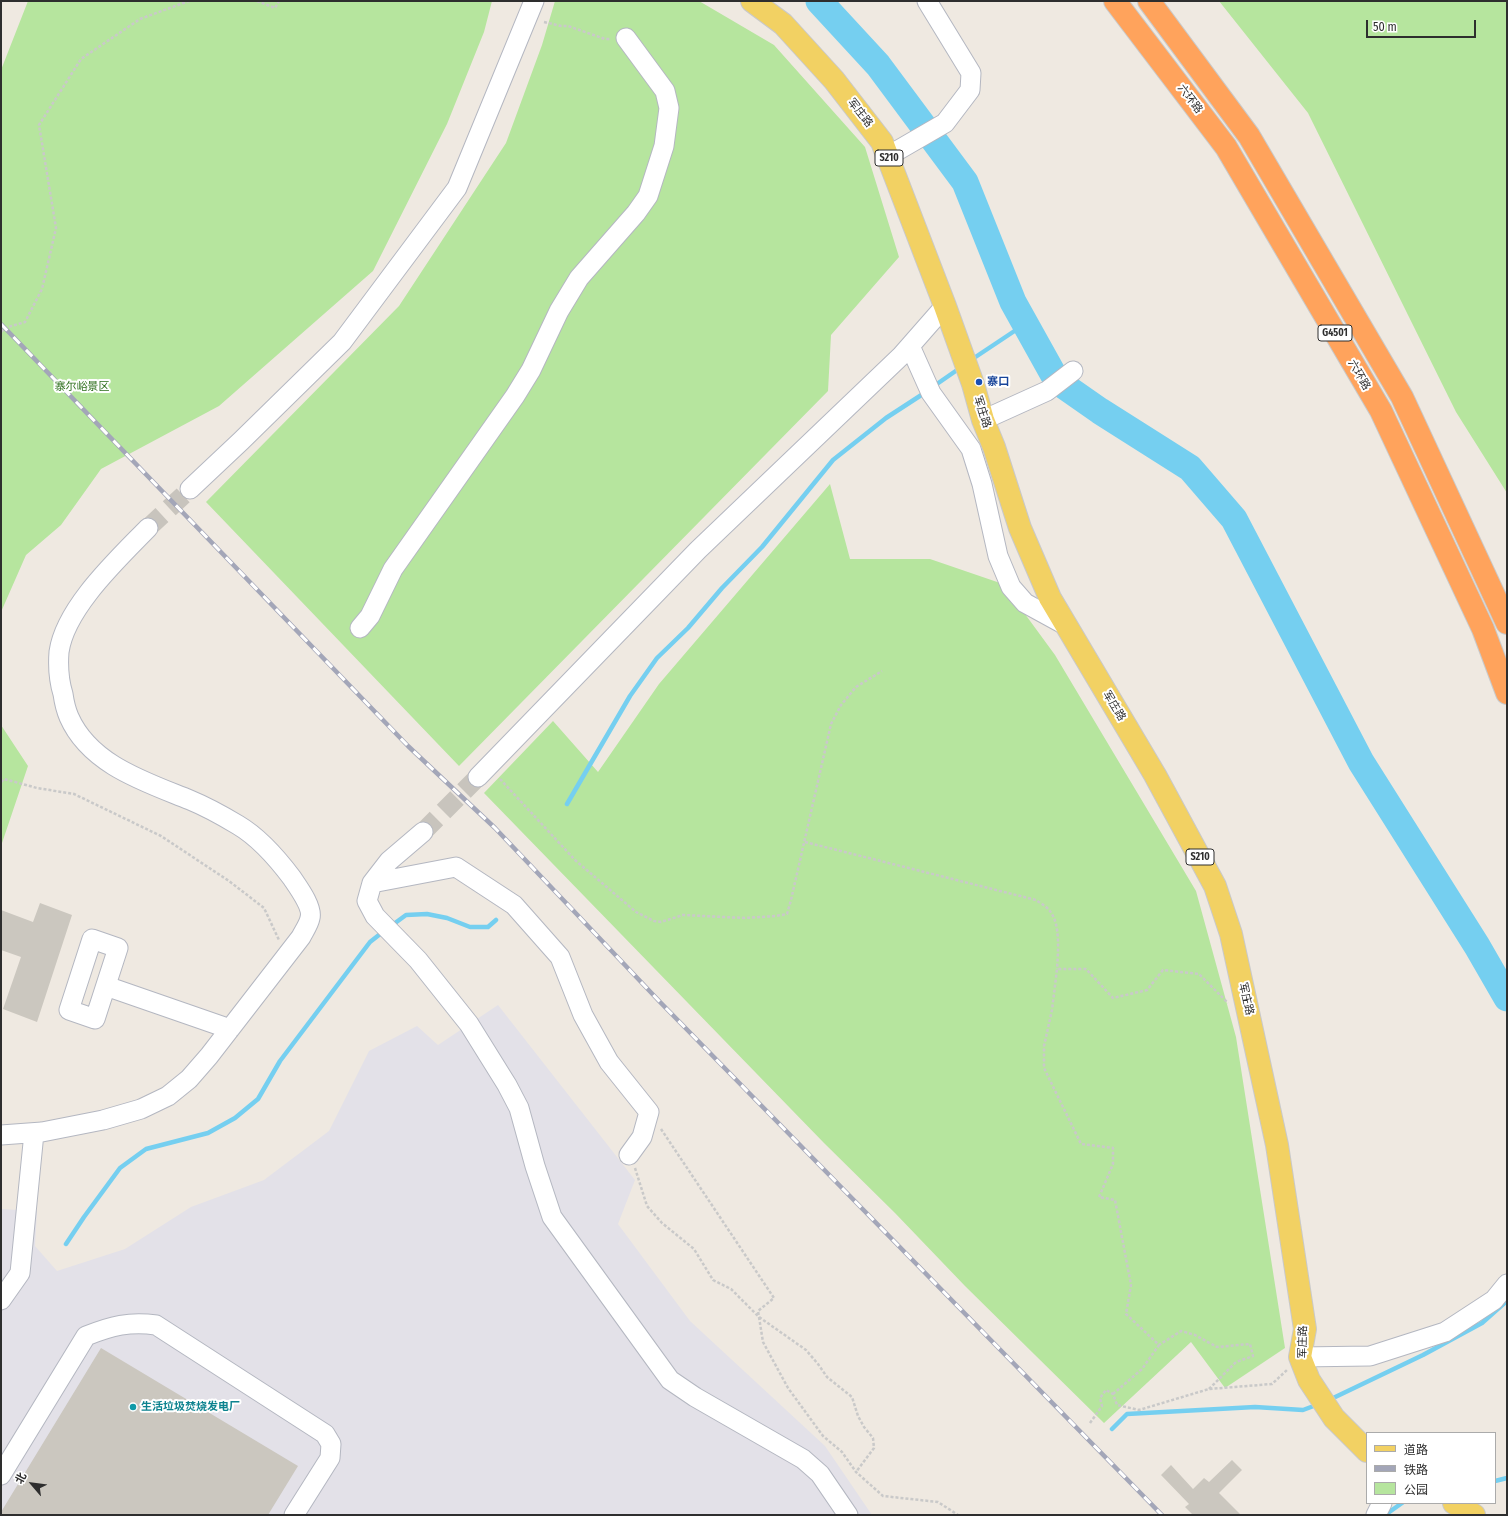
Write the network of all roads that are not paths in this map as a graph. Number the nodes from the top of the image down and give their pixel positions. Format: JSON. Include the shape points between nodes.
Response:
{"nodes":[{"id":1,"x":752,"y":1,"type":"edge"},
{"id":2,"x":927,"y":1,"type":"edge"},
{"id":3,"x":1115,"y":1,"type":"edge"},
{"id":4,"x":1149,"y":1,"type":"edge"},
{"id":5,"x":531,"y":9,"type":"edge"},
{"id":6,"x":626,"y":38,"type":"road end"},
{"id":7,"x":888,"y":156,"type":"junction"},
{"id":8,"x":945,"y":306,"type":"junction"},
{"id":9,"x":910,"y":346,"type":"junction"},
{"id":10,"x":1073,"y":371,"type":"dead end"},
{"id":11,"x":983,"y":420,"type":"junction"},
{"id":12,"x":190,"y":488,"type":"tunnel mouth"},
{"id":13,"x":148,"y":528,"type":"tunnel mouth"},
{"id":14,"x":1507,"y":623,"type":"edge"},
{"id":15,"x":1067,"y":626,"type":"junction"},
{"id":16,"x":360,"y":628,"type":"dead end"},
{"id":17,"x":1507,"y":693,"type":"edge"},
{"id":18,"x":483,"y":772,"type":"tunnel mouth"},
{"id":19,"x":424,"y":832,"type":"tunnel mouth"},
{"id":20,"x":372,"y":883,"type":"junction"},
{"id":21,"x":106,"y":986,"type":"dead end"},
{"id":22,"x":230,"y":1029,"type":"junction"},
{"id":23,"x":34,"y":1133,"type":"junction"},
{"id":24,"x":1,"y":1135,"type":"edge"},
{"id":25,"x":629,"y":1155,"type":"road end"},
{"id":26,"x":1507,"y":1284,"type":"edge"},
{"id":27,"x":1,"y":1300,"type":"edge"},
{"id":28,"x":1300,"y":1357,"type":"junction"},
{"id":29,"x":1366,"y":1450,"type":"edge"},
{"id":30,"x":1,"y":1474,"type":"edge"},
{"id":31,"x":1382,"y":1504,"type":"edge"},
{"id":32,"x":1456,"y":1504,"type":"edge"},
{"id":33,"x":294,"y":1515,"type":"edge"},
{"id":34,"x":848,"y":1515,"type":"edge"},
{"id":35,"x":1376,"y":1515,"type":"edge"},
{"id":36,"x":1474,"y":1515,"type":"edge"}],
"edges":[{"from":1,"to":7,"type":"main road","name":"军庄路","number":"S210","via":[[783,24],[834,80],[882,142]]},
{"from":2,"to":7,"type":"street","via":[[971,73],[970,90],[945,123]]},
{"from":3,"to":17,"type":"highway","name":"六环路","number":"G4501","via":[[1226,147],[1381,412],[1483,630]]},
{"from":4,"to":14,"type":"highway","number":"G4501","via":[[1249,136],[1402,397]]},
{"from":5,"to":12,"type":"street","via":[[457,188],[342,342]]},
{"from":6,"to":16,"type":"street","via":[[665,91],[669,108],[664,146],[648,196],[579,278],[515,396],[394,570],[370,616]]},
{"from":7,"to":8,"type":"main road","name":"军庄路","number":"S210"},
{"from":8,"to":9,"type":"street"},
{"from":8,"to":11,"type":"main road","name":"军庄路","number":"S210"},
{"from":9,"to":15,"type":"street","via":[[931,393],[971,449],[982,484],[998,556],[1011,587],[1025,603]]},
{"from":9,"to":18,"type":"street","via":[[698,550]]},
{"from":10,"to":11,"type":"street","via":[[1047,391]]},
{"from":11,"to":15,"type":"main road","name":"军庄路","number":"S210","via":[[1020,528],[1050,598]]},
{"from":13,"to":22,"type":"street","via":[[96,584],[72,617],[59,651],[60,685],[70,718],[89,746],[138,779],[192,801],[240,826],[278,860],[306,898],[311,917],[301,937]]},
{"from":15,"to":28,"type":"main road","name":"军庄路","number":"S210","via":[[1155,775],[1215,886],[1231,934],[1277,1145],[1305,1329]]},
{"from":19,"to":20,"type":"street","via":[[389,861]]},
{"from":20,"to":25,"type":"street","via":[[456,868],[514,905],[560,957],[583,1015],[609,1062],[650,1112],[642,1137]]},
{"from":20,"to":34,"type":"street","via":[[367,900],[375,916],[418,960],[470,1024],[507,1085],[519,1108],[552,1217],[670,1380],[803,1459],[820,1474]]},
{"from":21,"to":22,"type":"street"},
{"from":22,"to":23,"type":"street","via":[[189,1079],[168,1096],[141,1109],[103,1120]]},
{"from":23,"to":24,"type":"street"},
{"from":23,"to":27,"type":"street","via":[[20,1273]]},
{"from":26,"to":28,"type":"street","via":[[1494,1300],[1445,1332],[1370,1356]]},
{"from":28,"to":29,"type":"main road","name":"军庄路","via":[[1309,1380],[1334,1418]]},
{"from":30,"to":33,"type":"street","via":[[86,1336],[108,1327],[141,1322],[156,1325],[325,1434],[332,1444],[330,1458]]},
{"from":31,"to":35,"type":"street"},
{"from":32,"to":36,"type":"main road"}]}
